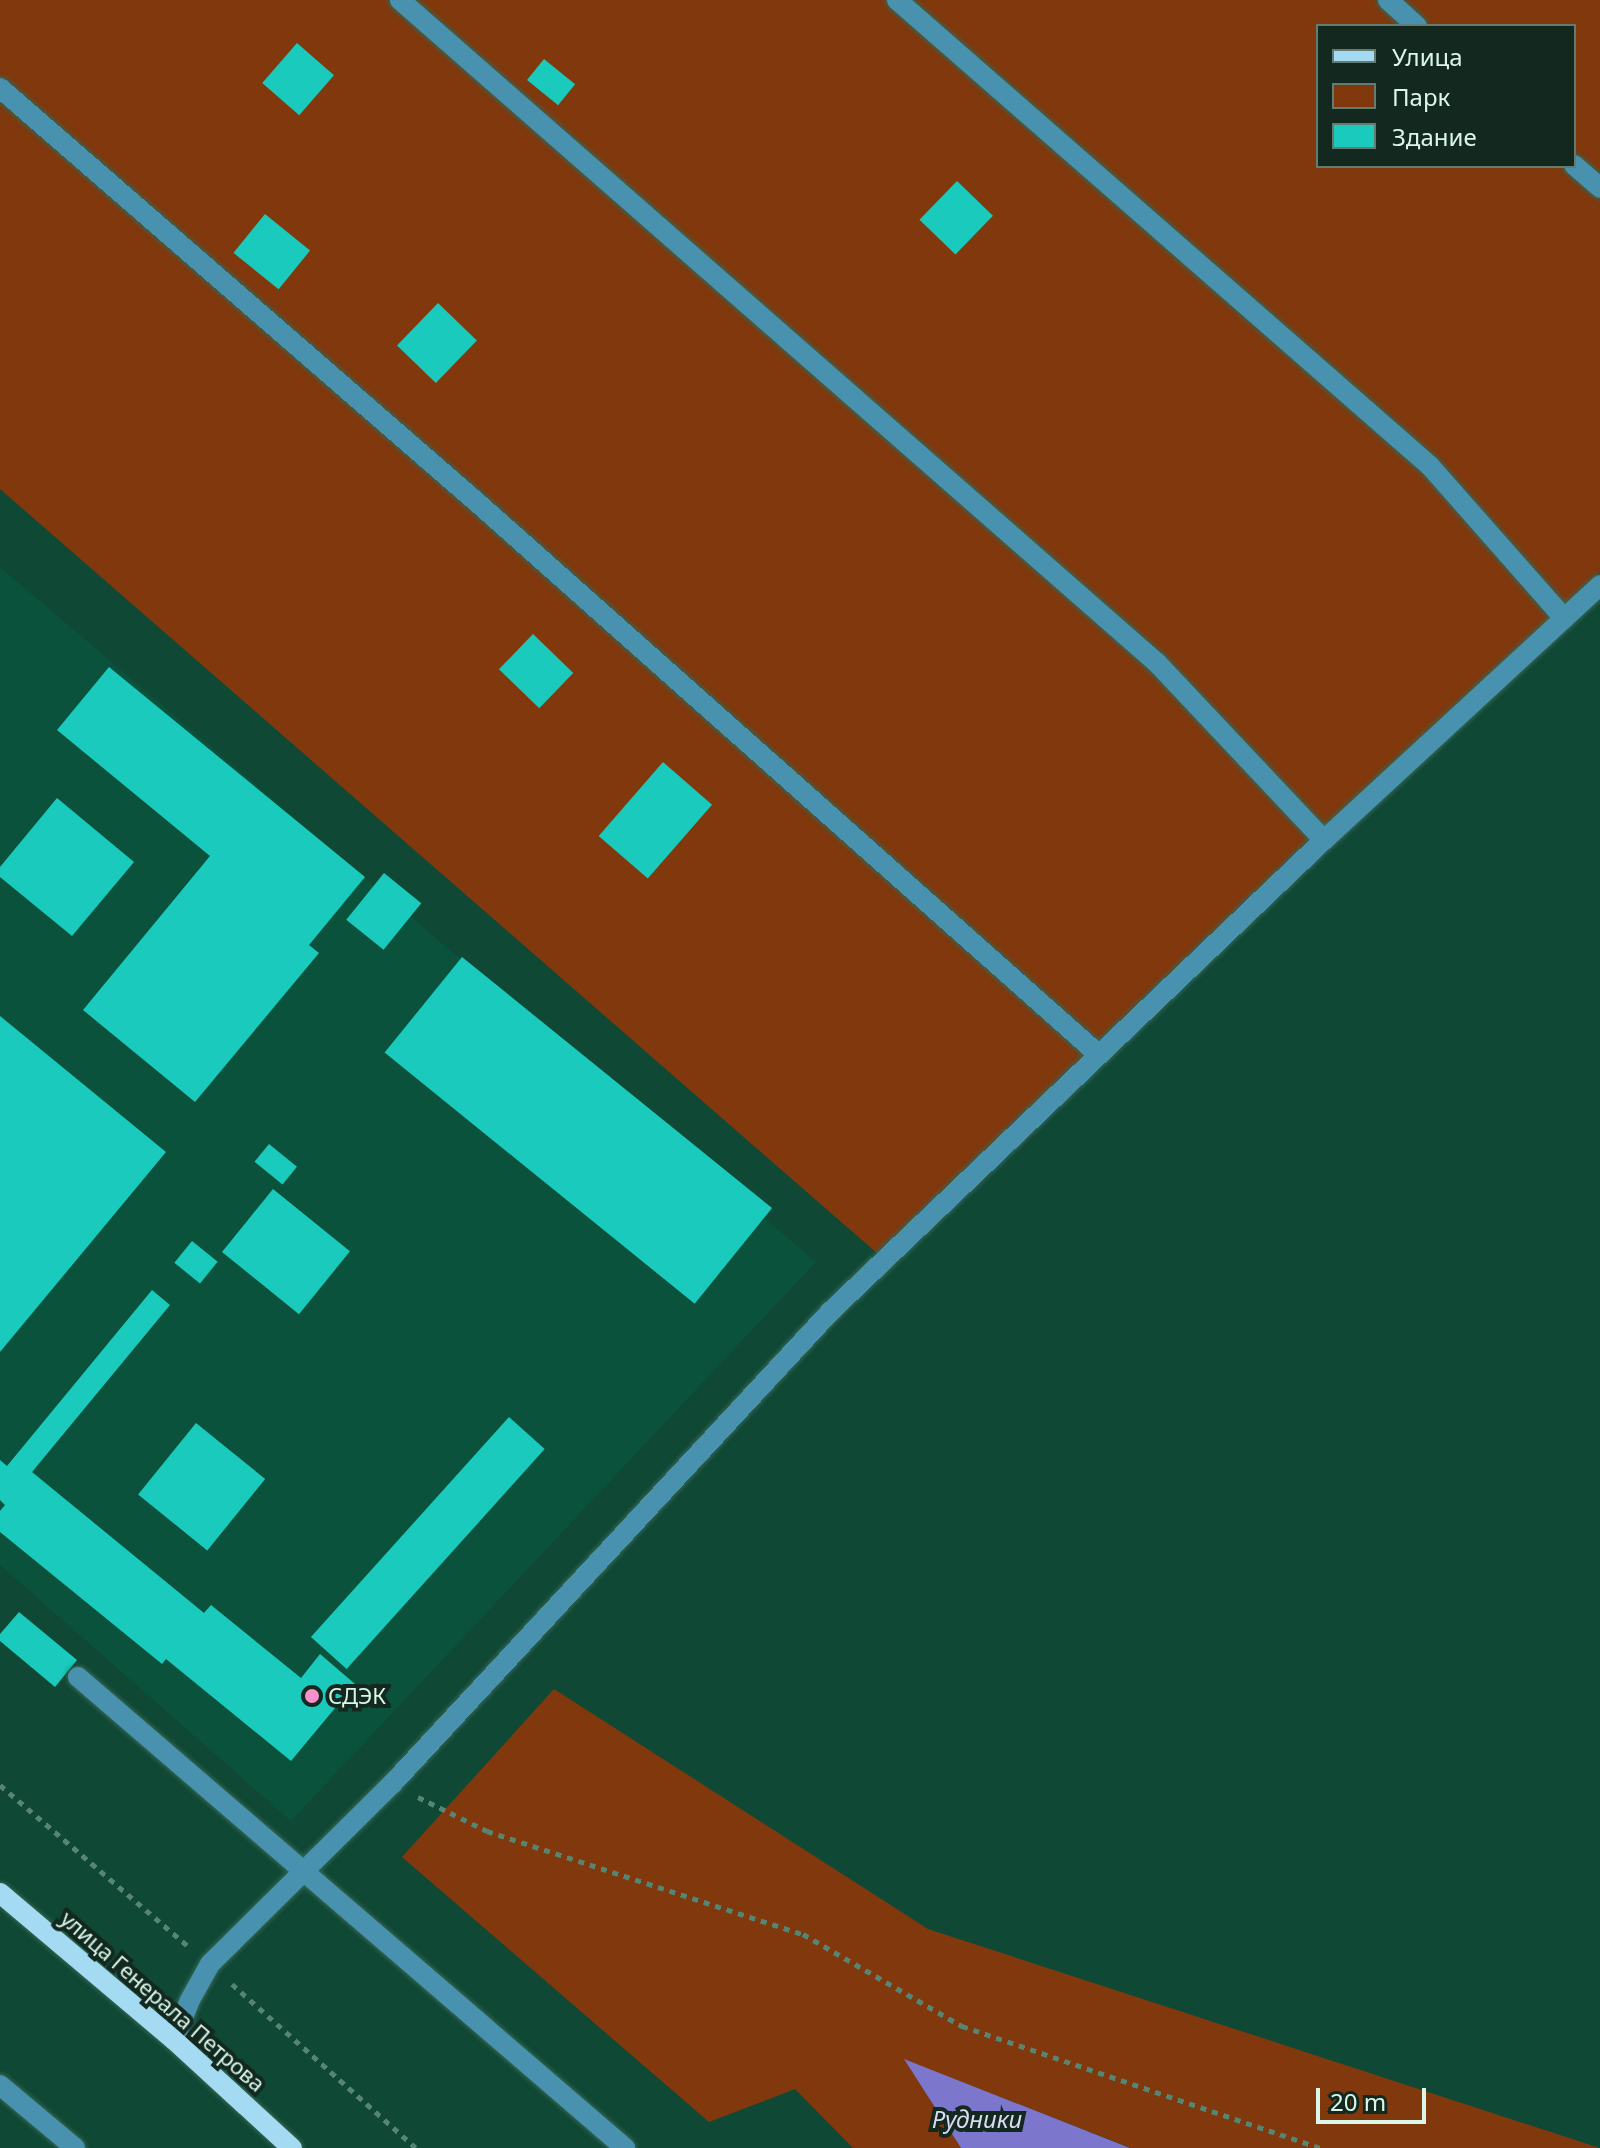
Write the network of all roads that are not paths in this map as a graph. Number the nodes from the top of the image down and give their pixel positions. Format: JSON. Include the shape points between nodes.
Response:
{"nodes":[{"id":1,"x":400,"y":0,"type":"edge"},
{"id":2,"x":897,"y":0,"type":"edge"},
{"id":3,"x":1388,"y":0,"type":"edge"},
{"id":4,"x":1415,"y":24,"type":"edge"},
{"id":5,"x":0,"y":88,"type":"edge"},
{"id":6,"x":1576,"y":167,"type":"edge"},
{"id":7,"x":1600,"y":188,"type":"edge"},
{"id":8,"x":1600,"y":585,"type":"edge"},
{"id":9,"x":1564,"y":618,"type":"junction"},
{"id":10,"x":1324,"y":840,"type":"junction"},
{"id":11,"x":1098,"y":1054,"type":"junction"},
{"id":12,"x":78,"y":1677,"type":"dead end"},
{"id":13,"x":303,"y":1870,"type":"junction"},
{"id":14,"x":0,"y":1893,"type":"edge"},
{"id":15,"x":174,"y":2040,"type":"junction"},
{"id":16,"x":0,"y":2085,"type":"edge"},
{"id":17,"x":75,"y":2148,"type":"edge"},
{"id":18,"x":292,"y":2148,"type":"edge"},
{"id":19,"x":625,"y":2148,"type":"edge"}],
"edges":[{"from":1,"to":10,"type":"street","via":[[1157,663]]},
{"from":2,"to":9,"type":"street","via":[[1430,466]]},
{"from":3,"to":4,"type":"street"},
{"from":5,"to":11,"type":"street"},
{"from":6,"to":7,"type":"street"},
{"from":8,"to":9,"type":"street"},
{"from":9,"to":10,"type":"street"},
{"from":10,"to":11,"type":"street"},
{"from":11,"to":13,"type":"street","via":[[830,1312],[392,1784]]},
{"from":12,"to":13,"type":"street"},
{"from":13,"to":15,"type":"street","via":[[210,1964]]},
{"from":13,"to":19,"type":"street"},
{"from":14,"to":15,"type":"main road","name":"улица Генерала Петрова"},
{"from":15,"to":18,"type":"main road","name":"улица Генерала Петрова"},
{"from":16,"to":17,"type":"street"}]}
